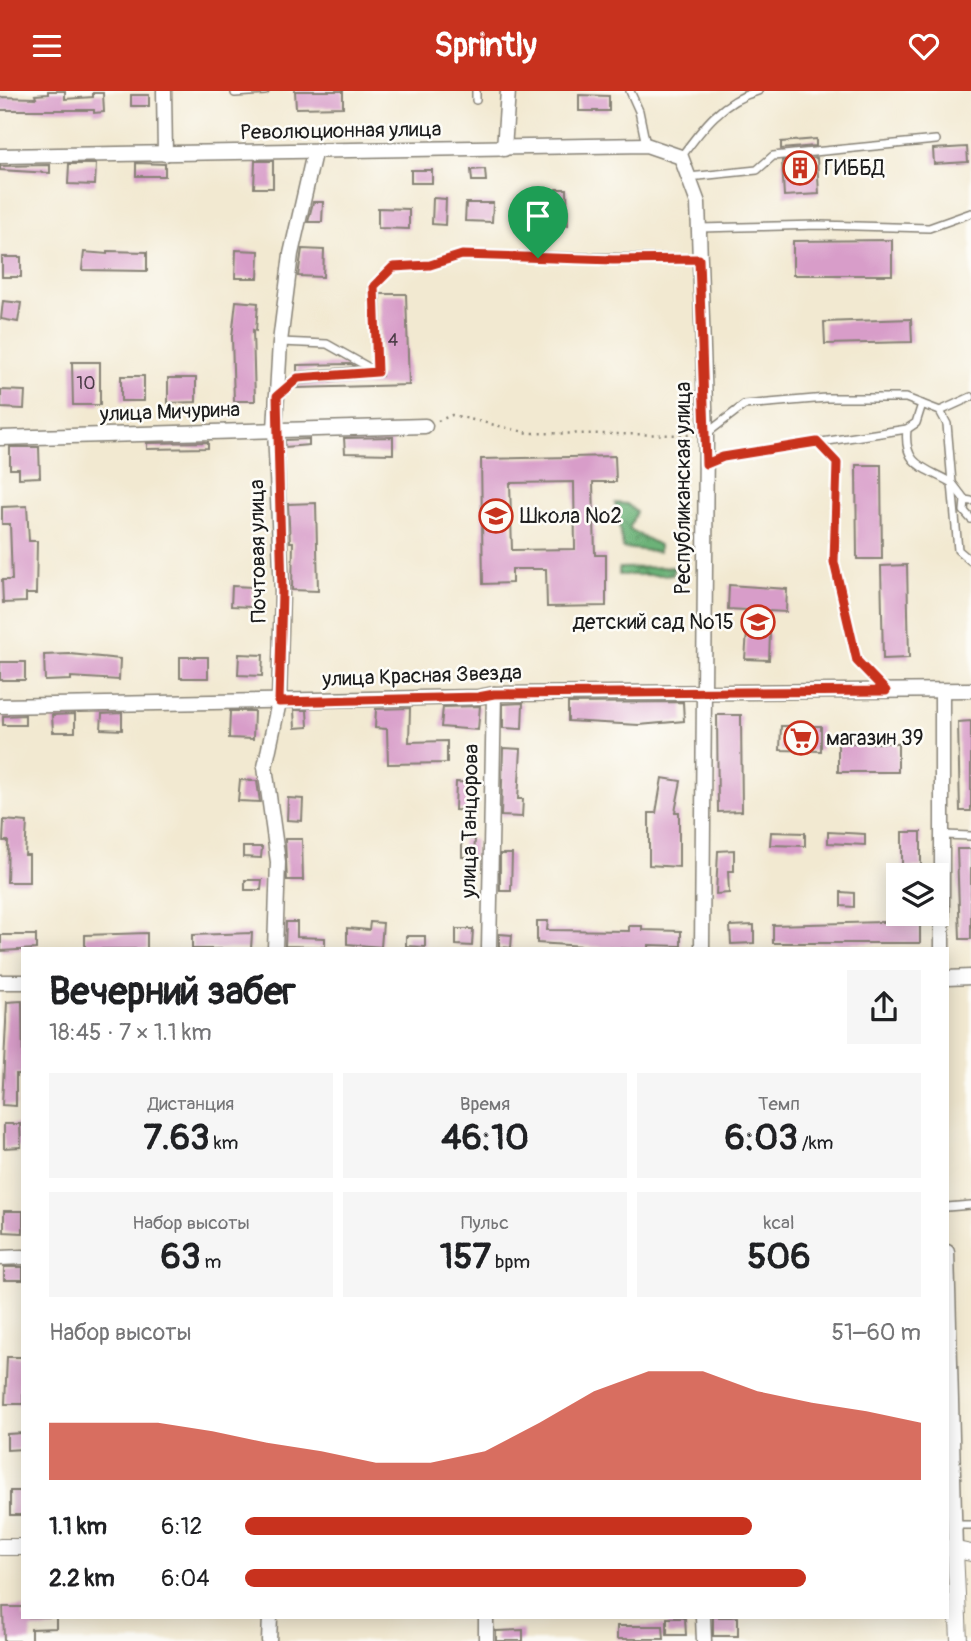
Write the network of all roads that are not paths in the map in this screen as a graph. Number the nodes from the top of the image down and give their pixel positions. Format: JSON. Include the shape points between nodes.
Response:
{"nodes":[{"id":1,"x":164,"y":91,"type":"edge"},
{"id":2,"x":265,"y":91,"type":"edge"},
{"id":3,"x":508,"y":91,"type":"edge"},
{"id":4,"x":631,"y":91,"type":"edge"},
{"id":5,"x":758,"y":91,"type":"edge"},
{"id":6,"x":235,"y":93,"type":"dead end"},
{"id":7,"x":936,"y":141,"type":"dead end"},
{"id":8,"x":646,"y":145,"type":"junction"},
{"id":9,"x":504,"y":149,"type":"junction"},
{"id":10,"x":314,"y":153,"type":"junction"},
{"id":11,"x":165,"y":154,"type":"junction"},
{"id":12,"x":0,"y":156,"type":"edge"},
{"id":13,"x":681,"y":157,"type":"junction"},
{"id":14,"x":690,"y":177,"type":"junction"},
{"id":15,"x":971,"y":213,"type":"edge"},
{"id":16,"x":699,"y":228,"type":"junction"},
{"id":17,"x":699,"y":259,"type":"junction"},
{"id":18,"x":280,"y":342,"type":"junction"},
{"id":19,"x":377,"y":372,"type":"junction"},
{"id":20,"x":277,"y":396,"type":"junction"},
{"id":21,"x":971,"y":397,"type":"edge"},
{"id":22,"x":922,"y":404,"type":"junction"},
{"id":23,"x":940,"y":411,"type":"junction"},
{"id":24,"x":425,"y":426,"type":"road end"},
{"id":25,"x":275,"y":429,"type":"junction"},
{"id":26,"x":907,"y":429,"type":"junction"},
{"id":27,"x":706,"y":435,"type":"junction"},
{"id":28,"x":0,"y":438,"type":"edge"},
{"id":29,"x":817,"y":442,"type":"junction"},
{"id":30,"x":706,"y":464,"type":"junction"},
{"id":31,"x":952,"y":483,"type":"junction"},
{"id":32,"x":968,"y":501,"type":"edge"},
{"id":33,"x":971,"y":519,"type":"edge"},
{"id":34,"x":971,"y":562,"type":"edge"},
{"id":35,"x":971,"y":690,"type":"edge"},
{"id":36,"x":704,"y":691,"type":"junction"},
{"id":37,"x":886,"y":691,"type":"junction"},
{"id":38,"x":942,"y":691,"type":"junction"},
{"id":39,"x":494,"y":694,"type":"junction"},
{"id":40,"x":279,"y":702,"type":"junction"},
{"id":41,"x":0,"y":706,"type":"edge"},
{"id":42,"x":944,"y":835,"type":"junction"},
{"id":43,"x":971,"y":836,"type":"edge"},
{"id":44,"x":275,"y":947,"type":"edge"},
{"id":45,"x":489,"y":947,"type":"edge"},
{"id":46,"x":702,"y":947,"type":"edge"},
{"id":47,"x":942,"y":947,"type":"edge"},
{"id":48,"x":971,"y":977,"type":"edge"},
{"id":49,"x":949,"y":978,"type":"edge"},
{"id":50,"x":0,"y":982,"type":"edge"},
{"id":51,"x":21,"y":982,"type":"edge"},
{"id":52,"x":971,"y":1205,"type":"edge"},
{"id":53,"x":949,"y":1207,"type":"edge"},
{"id":54,"x":21,"y":1257,"type":"edge"},
{"id":55,"x":0,"y":1258,"type":"edge"},
{"id":56,"x":949,"y":1330,"type":"edge"},
{"id":57,"x":954,"y":1525,"type":"junction"},
{"id":58,"x":971,"y":1525,"type":"edge"},
{"id":59,"x":0,"y":1547,"type":"edge"},
{"id":60,"x":21,"y":1547,"type":"edge"},
{"id":61,"x":958,"y":1550,"type":"edge"},
{"id":62,"x":270,"y":1619,"type":"edge"},
{"id":63,"x":486,"y":1619,"type":"edge"},
{"id":64,"x":703,"y":1619,"type":"edge"},
{"id":65,"x":269,"y":1641,"type":"edge"},
{"id":66,"x":486,"y":1641,"type":"edge"},
{"id":67,"x":704,"y":1641,"type":"edge"},
{"id":68,"x":959,"y":1641,"type":"edge"}],
"edges":[{"from":1,"to":11,"type":"street"},
{"from":2,"to":6,"type":"lane"},
{"from":3,"to":9,"type":"street"},
{"from":4,"to":8,"type":"lane"},
{"from":5,"to":13,"type":"lane","via":[[737,97],[705,125]]},
{"from":7,"to":14,"type":"lane","via":[[773,156],[757,170]]},
{"from":8,"to":9,"type":"street","name":"Революционная улица"},
{"from":8,"to":13,"type":"street","name":"Революционная улица"},
{"from":9,"to":10,"type":"street","name":"Революционная улица"},
{"from":10,"to":11,"type":"street","name":"Революционная улица"},
{"from":10,"to":18,"type":"street","name":"Почтовая улица","via":[[291,254]]},
{"from":11,"to":12,"type":"street","name":"Революционная улица"},
{"from":13,"to":14,"type":"street","name":"Республиканская улица"},
{"from":14,"to":16,"type":"street","name":"Республиканская улица"},
{"from":15,"to":16,"type":"lane","via":[[929,228]]},
{"from":16,"to":17,"type":"street","name":"Республиканская улица"},
{"from":17,"to":19,"type":"lane","via":[[462,255],[430,265],[393,267],[374,286]]},
{"from":17,"to":27,"type":"street","name":"Республиканская улица"},
{"from":18,"to":19,"type":"lane","via":[[327,344]]},
{"from":18,"to":20,"type":"street","name":"Почтовая улица"},
{"from":19,"to":20,"type":"lane","via":[[298,378]]},
{"from":20,"to":25,"type":"street","name":"Почтовая улица"},
{"from":21,"to":23,"type":"lane"},
{"from":22,"to":23,"type":"lane"},
{"from":22,"to":26,"type":"lane","via":[[916,423]]},
{"from":22,"to":27,"type":"lane","via":[[906,398],[827,398],[744,405]]},
{"from":23,"to":31,"type":"lane","via":[[947,424]]},
{"from":24,"to":25,"type":"street","name":"улица Мичурина"},
{"from":25,"to":28,"type":"street","name":"улица Мичурина"},
{"from":25,"to":40,"type":"street","name":"Почтовая улица","via":[[282,592]]},
{"from":26,"to":29,"type":"lane"},
{"from":26,"to":31,"type":"lane","via":[[905,447],[911,459]]},
{"from":27,"to":30,"type":"street","name":"Республиканская улица"},
{"from":29,"to":30,"type":"lane","via":[[723,457]]},
{"from":29,"to":37,"type":"lane","via":[[837,463],[834,562],[857,661]]},
{"from":30,"to":36,"type":"street","name":"Республиканская улица"},
{"from":31,"to":32,"type":"lane"},
{"from":31,"to":34,"type":"lane","via":[[958,550]]},
{"from":32,"to":33,"type":"lane","via":[[964,511]]},
{"from":35,"to":38,"type":"street","name":"улица Красная Звезда"},
{"from":36,"to":37,"type":"street","name":"улица Красная Звезда"},
{"from":36,"to":39,"type":"street","name":"улица Красная Звезда"},
{"from":36,"to":46,"type":"street","name":"Республиканская улица"},
{"from":37,"to":38,"type":"street","name":"улица Красная Звезда"},
{"from":38,"to":42,"type":"street"},
{"from":39,"to":40,"type":"street","name":"улица Красная Звезда"},
{"from":39,"to":45,"type":"street","name":"улица Танцорова"},
{"from":40,"to":41,"type":"street","name":"улица Красная Звезда"},
{"from":40,"to":44,"type":"street","name":"Почтовая улица","via":[[265,767],[278,862]]},
{"from":42,"to":43,"type":"lane"},
{"from":42,"to":47,"type":"street"},
{"from":48,"to":49,"type":"street"},
{"from":50,"to":51,"type":"street"},
{"from":52,"to":53,"type":"lane"},
{"from":54,"to":55,"type":"street"},
{"from":56,"to":57,"type":"street"},
{"from":57,"to":58,"type":"lane"},
{"from":57,"to":61,"type":"street"},
{"from":59,"to":60,"type":"street"},
{"from":61,"to":68,"type":"street"},
{"from":62,"to":65,"type":"street"},
{"from":63,"to":66,"type":"street"},
{"from":64,"to":67,"type":"street"}]}
